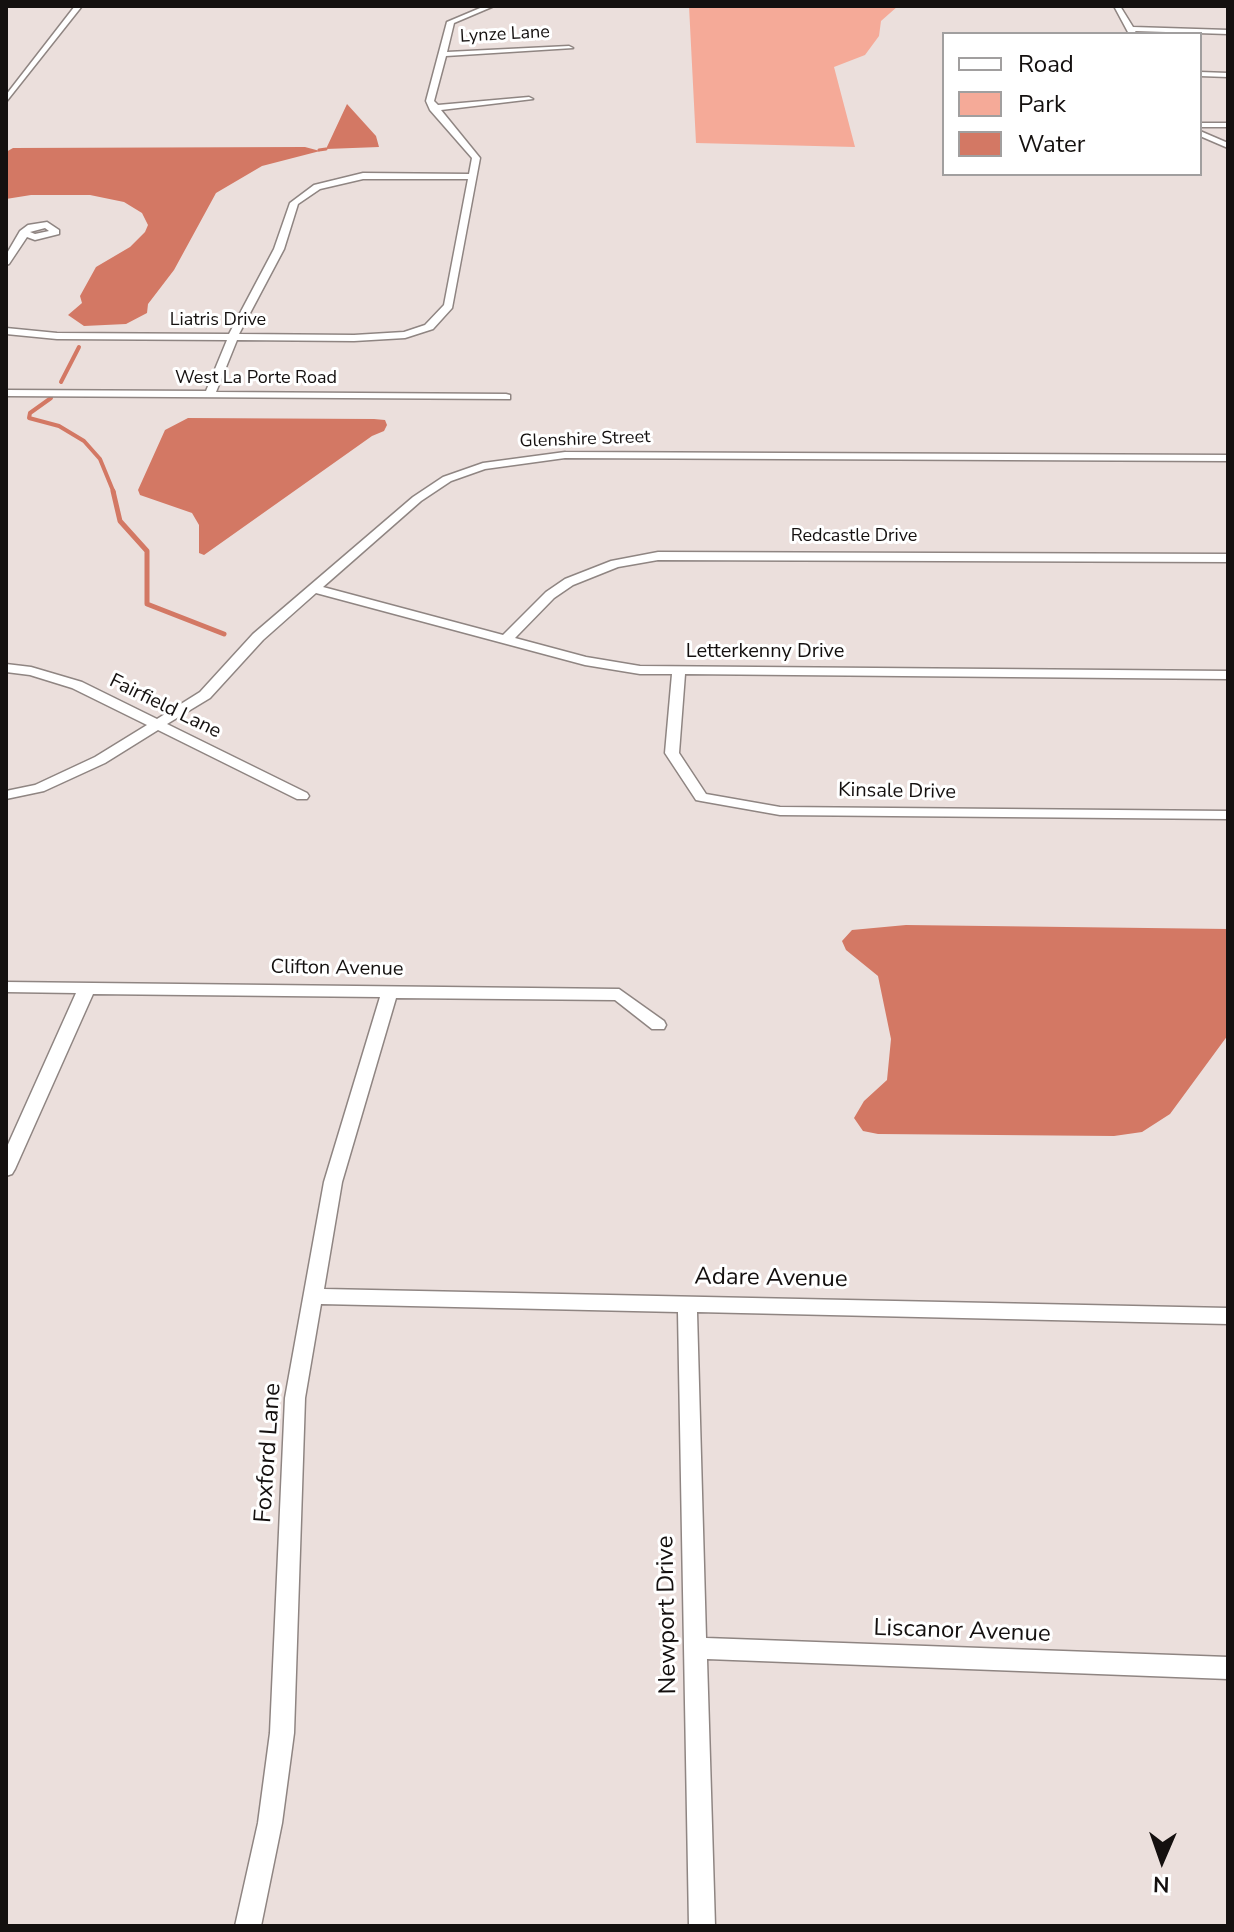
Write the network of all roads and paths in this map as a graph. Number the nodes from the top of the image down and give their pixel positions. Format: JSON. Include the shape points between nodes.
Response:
{"nodes":[{"id":1,"x":79,"y":6,"type":"edge"},
{"id":2,"x":491,"y":6,"type":"edge"},
{"id":3,"x":1117,"y":6,"type":"edge"},
{"id":4,"x":1131,"y":32,"type":"edge"},
{"id":5,"x":1228,"y":32,"type":"edge"},
{"id":6,"x":569,"y":48,"type":"dead end"},
{"id":7,"x":443,"y":54,"type":"junction"},
{"id":8,"x":1202,"y":74,"type":"edge"},
{"id":9,"x":1228,"y":75,"type":"edge"},
{"id":10,"x":529,"y":99,"type":"dead end"},
{"id":11,"x":6,"y":100,"type":"edge"},
{"id":12,"x":433,"y":108,"type":"junction"},
{"id":13,"x":1202,"y":125,"type":"edge"},
{"id":14,"x":1228,"y":125,"type":"edge"},
{"id":15,"x":1202,"y":134,"type":"edge"},
{"id":16,"x":1228,"y":146,"type":"edge"},
{"id":17,"x":474,"y":177,"type":"junction"},
{"id":18,"x":24,"y":234,"type":"dead end"},
{"id":19,"x":6,"y":262,"type":"edge"},
{"id":20,"x":6,"y":331,"type":"edge"},
{"id":21,"x":233,"y":337,"type":"junction"},
{"id":22,"x":6,"y":393,"type":"edge"},
{"id":23,"x":210,"y":394,"type":"junction"},
{"id":24,"x":506,"y":397,"type":"dead end"},
{"id":25,"x":1228,"y":458,"type":"edge"},
{"id":26,"x":1228,"y":558,"type":"edge"},
{"id":27,"x":313,"y":588,"type":"junction"},
{"id":28,"x":506,"y":640,"type":"junction"},
{"id":29,"x":6,"y":668,"type":"edge"},
{"id":30,"x":679,"y":672,"type":"junction"},
{"id":31,"x":1228,"y":675,"type":"edge"},
{"id":32,"x":159,"y":726,"type":"junction"},
{"id":33,"x":6,"y":795,"type":"edge"},
{"id":34,"x":302,"y":796,"type":"dead end"},
{"id":35,"x":1228,"y":815,"type":"edge"},
{"id":36,"x":6,"y":987,"type":"edge"},
{"id":37,"x":87,"y":988,"type":"junction"},
{"id":38,"x":390,"y":992,"type":"junction"},
{"id":39,"x":658,"y":1025,"type":"dead end"},
{"id":40,"x":6,"y":1169,"type":"edge"},
{"id":41,"x":313,"y":1296,"type":"junction"},
{"id":42,"x":687,"y":1303,"type":"junction"},
{"id":43,"x":1228,"y":1316,"type":"edge"},
{"id":44,"x":695,"y":1648,"type":"junction"},
{"id":45,"x":1228,"y":1668,"type":"edge"},
{"id":46,"x":248,"y":1926,"type":"edge"},
{"id":47,"x":702,"y":1926,"type":"edge"}],
"edges":[{"from":1,"to":11,"type":"street"},
{"from":2,"to":7,"type":"street","via":[[451,22]]},
{"from":3,"to":4,"type":"street"},
{"from":4,"to":5,"type":"street"},
{"from":6,"to":7,"type":"street","name":"Lynze Lane"},
{"from":7,"to":12,"type":"street","via":[[430,101]]},
{"from":8,"to":9,"type":"street"},
{"from":10,"to":12,"type":"street"},
{"from":12,"to":17,"type":"street","via":[[474,153]]},
{"from":13,"to":14,"type":"street"},
{"from":15,"to":16,"type":"street"},
{"from":17,"to":21,"type":"street","via":[[363,176],[317,187],[294,203],[279,249]]},
{"from":17,"to":21,"type":"street","name":"Liatris Drive","via":[[449,306],[429,327],[382,337]]},
{"from":18,"to":19,"type":"street"},
{"from":20,"to":21,"type":"street","name":"Liatris Drive"},
{"from":21,"to":23,"type":"street"},
{"from":22,"to":23,"type":"street","name":"West La Porte Road"},
{"from":23,"to":24,"type":"street","name":"West La Porte Road"},
{"from":25,"to":27,"type":"street","name":"Glenshire Street","via":[[528,457],[483,466],[431,489]]},
{"from":26,"to":28,"type":"street","name":"Redcastle Drive","via":[[658,556],[615,564],[569,582]]},
{"from":27,"to":28,"type":"street","name":"Letterkenny Drive"},
{"from":27,"to":32,"type":"street","name":"Glenshire Street","via":[[258,637],[213,688]]},
{"from":28,"to":30,"type":"street","name":"Letterkenny Drive","via":[[607,665]]},
{"from":29,"to":32,"type":"street","name":"Fairfield Lane","via":[[77,685]]},
{"from":30,"to":31,"type":"street","name":"Letterkenny Drive"},
{"from":30,"to":35,"type":"street","name":"Kinsale Drive","via":[[672,753],[701,797],[780,811]]},
{"from":32,"to":33,"type":"street","name":"Glenshire Street","via":[[39,788]]},
{"from":32,"to":34,"type":"street","name":"Fairfield Lane"},
{"from":36,"to":37,"type":"street","name":"Clifton Avenue"},
{"from":37,"to":38,"type":"street","name":"Clifton Avenue"},
{"from":37,"to":40,"type":"street"},
{"from":38,"to":39,"type":"street","name":"Clifton Avenue","via":[[619,995]]},
{"from":38,"to":41,"type":"street","name":"Foxford Lane","via":[[333,1182]]},
{"from":41,"to":42,"type":"street","name":"Adare Avenue"},
{"from":41,"to":46,"type":"street","name":"Foxford Lane","via":[[295,1398],[282,1733]]},
{"from":42,"to":43,"type":"street","name":"Adare Avenue"},
{"from":42,"to":44,"type":"street","name":"Newport Drive"},
{"from":44,"to":45,"type":"street","name":"Liscanor Avenue"},
{"from":44,"to":47,"type":"street","name":"Newport Drive"}]}
